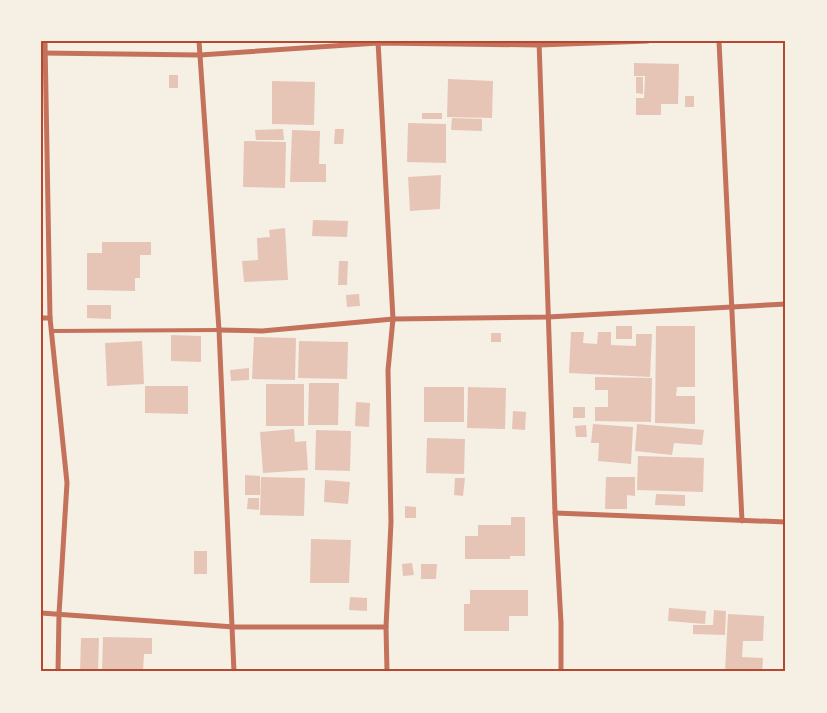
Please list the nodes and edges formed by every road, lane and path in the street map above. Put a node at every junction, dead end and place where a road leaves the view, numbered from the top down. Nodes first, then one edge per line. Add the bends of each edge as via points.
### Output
1 (45, 41) edge
2 (199, 41) edge
3 (648, 41) edge
4 (719, 41) edge
5 (378, 42) edge
6 (539, 43) edge
7 (44, 53) edge
8 (200, 56) junction
9 (786, 304) edge
10 (732, 306) junction
11 (548, 317) junction
12 (41, 318) edge
13 (50, 318) junction
14 (393, 319) junction
15 (219, 330) junction
16 (52, 331) junction
17 (555, 513) junction
18 (742, 521) junction
19 (786, 522) edge
20 (41, 613) edge
21 (59, 614) junction
22 (234, 627) junction
23 (386, 627) junction
24 (58, 672) edge
25 (234, 672) edge
26 (387, 672) edge
27 (561, 672) edge

1 - 7 street
2 - 8 street
3 - 6 street
4 - 10 street
5 - 6 street
5 - 8 street
5 - 14 street
6 - 11 street
7 - 8 street
7 - 13 street
8 - 15 street
9 - 10 street
10 - 11 street
10 - 18 street
11 - 14 street
11 - 17 street
12 - 13 street
13 - 16 street
14 - 15 street via 302,329
14 - 23 street via 388,370 391,522
15 - 16 lane
15 - 22 street
16 - 21 street via 67,484
17 - 18 street
17 - 27 street
18 - 19 street
20 - 21 street
21 - 22 street
21 - 24 street
22 - 23 street
22 - 25 street
23 - 26 street

